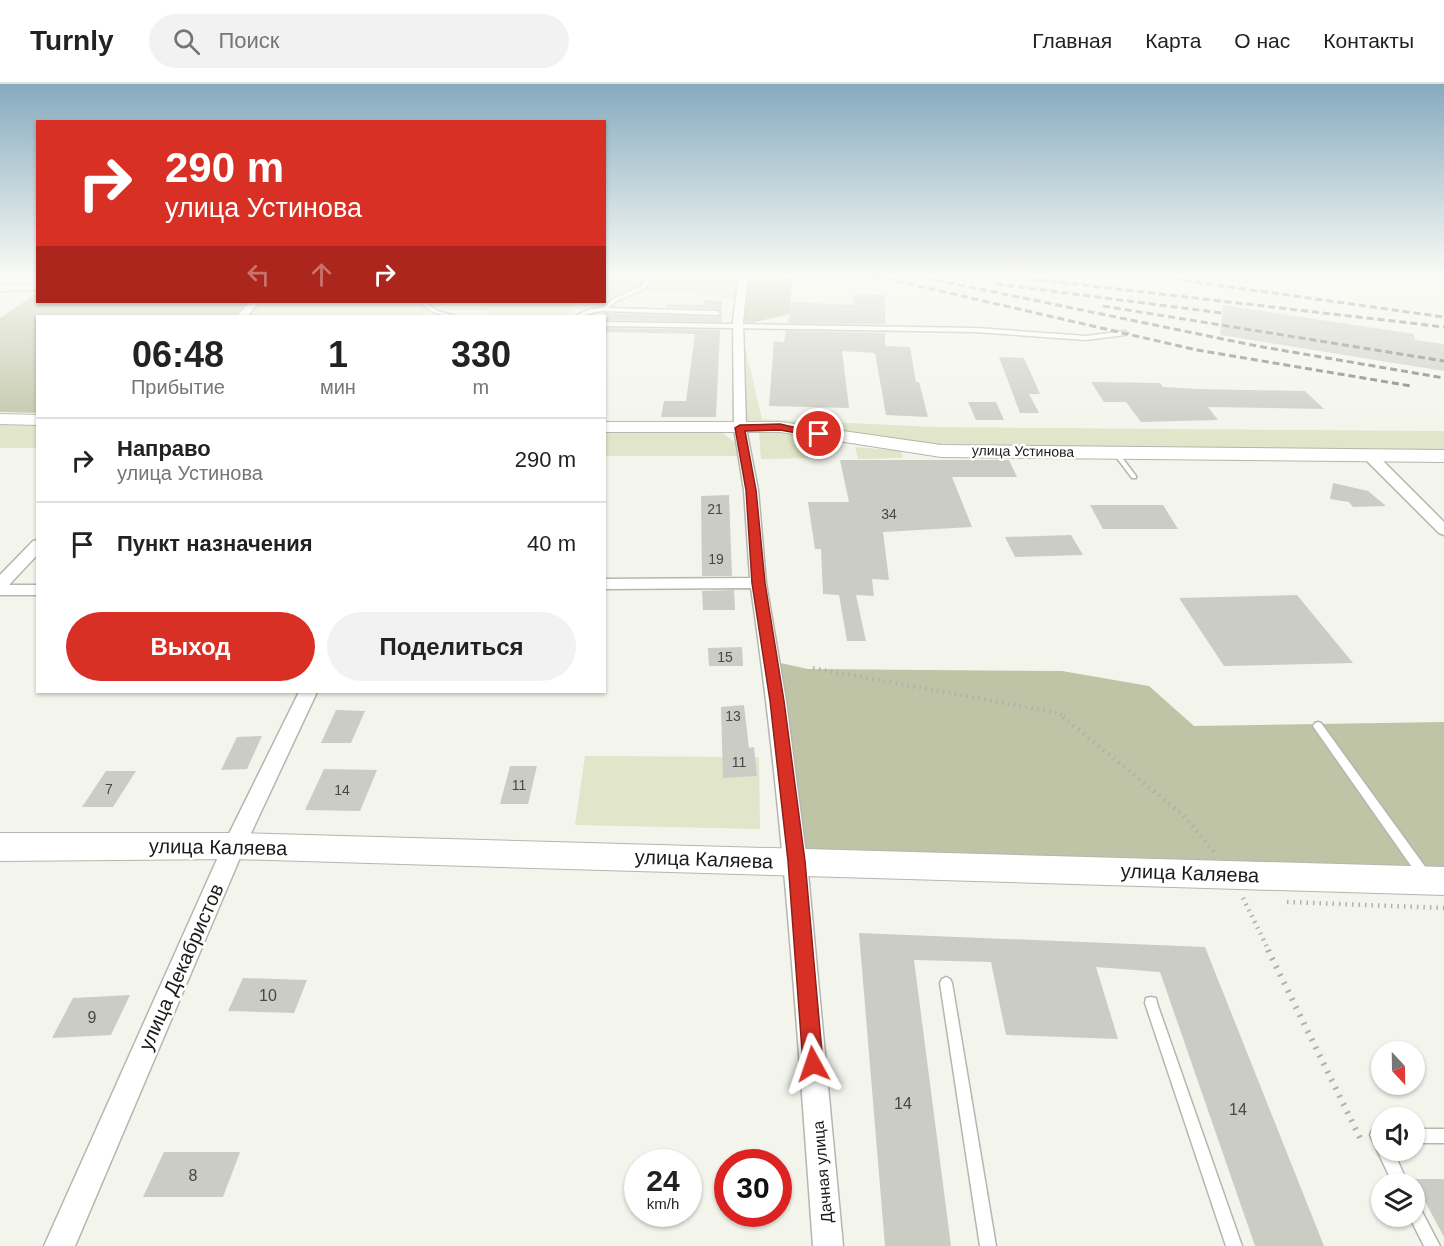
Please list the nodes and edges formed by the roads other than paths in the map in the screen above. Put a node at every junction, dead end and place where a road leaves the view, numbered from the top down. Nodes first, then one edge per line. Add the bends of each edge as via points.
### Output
1 (740, 330) edge
2 (979, 330) edge
3 (1125, 333) dead end
4 (0, 419) edge
5 (36, 420) edge
6 (606, 427) edge
7 (740, 428) junction
8 (1115, 452) junction
9 (1369, 455) junction
10 (1444, 456) edge
11 (1134, 477) dead end
12 (1444, 530) edge
13 (36, 546) edge
14 (759, 583) junction
15 (606, 584) edge
16 (0, 585) edge
17 (0, 590) edge
18 (36, 590) edge
19 (308, 693) edge
20 (1318, 726) dead end
21 (0, 846) edge
22 (234, 846) junction
23 (796, 861) junction
24 (1436, 880) edge
25 (946, 983) dead end
26 (1151, 1003) dead end
27 (1425, 1136) edge
28 (1444, 1136) edge
29 (1422, 1227) edge
30 (59, 1246) edge
31 (828, 1246) edge
32 (988, 1246) edge
33 (1234, 1246) edge
34 (1432, 1246) edge

1 - 7 street, Дачная улица
2 - 3 lane via 1086,338
4 - 5 street
6 - 7 street, улица Устинова
7 - 8 street, улица Устинова via 780,427 941,451
7 - 14 street, Дачная улица via 751,490
8 - 9 street, улица Устинова
8 - 11 lane
9 - 10 street, улица Устинова
9 - 12 street
13 - 16 street
14 - 15 street
14 - 23 street, Дачная улица
17 - 18 street
19 - 22 street, улица Декабристов
20 - 24 lane
21 - 22 street, улица Каляева
22 - 23 street, улица Каляева
22 - 30 street, улица Декабристов
23 - 24 street, улица Каляева
23 - 31 street, Дачная улица
25 - 32 lane
26 - 33 lane
27 - 28 lane
29 - 34 lane

